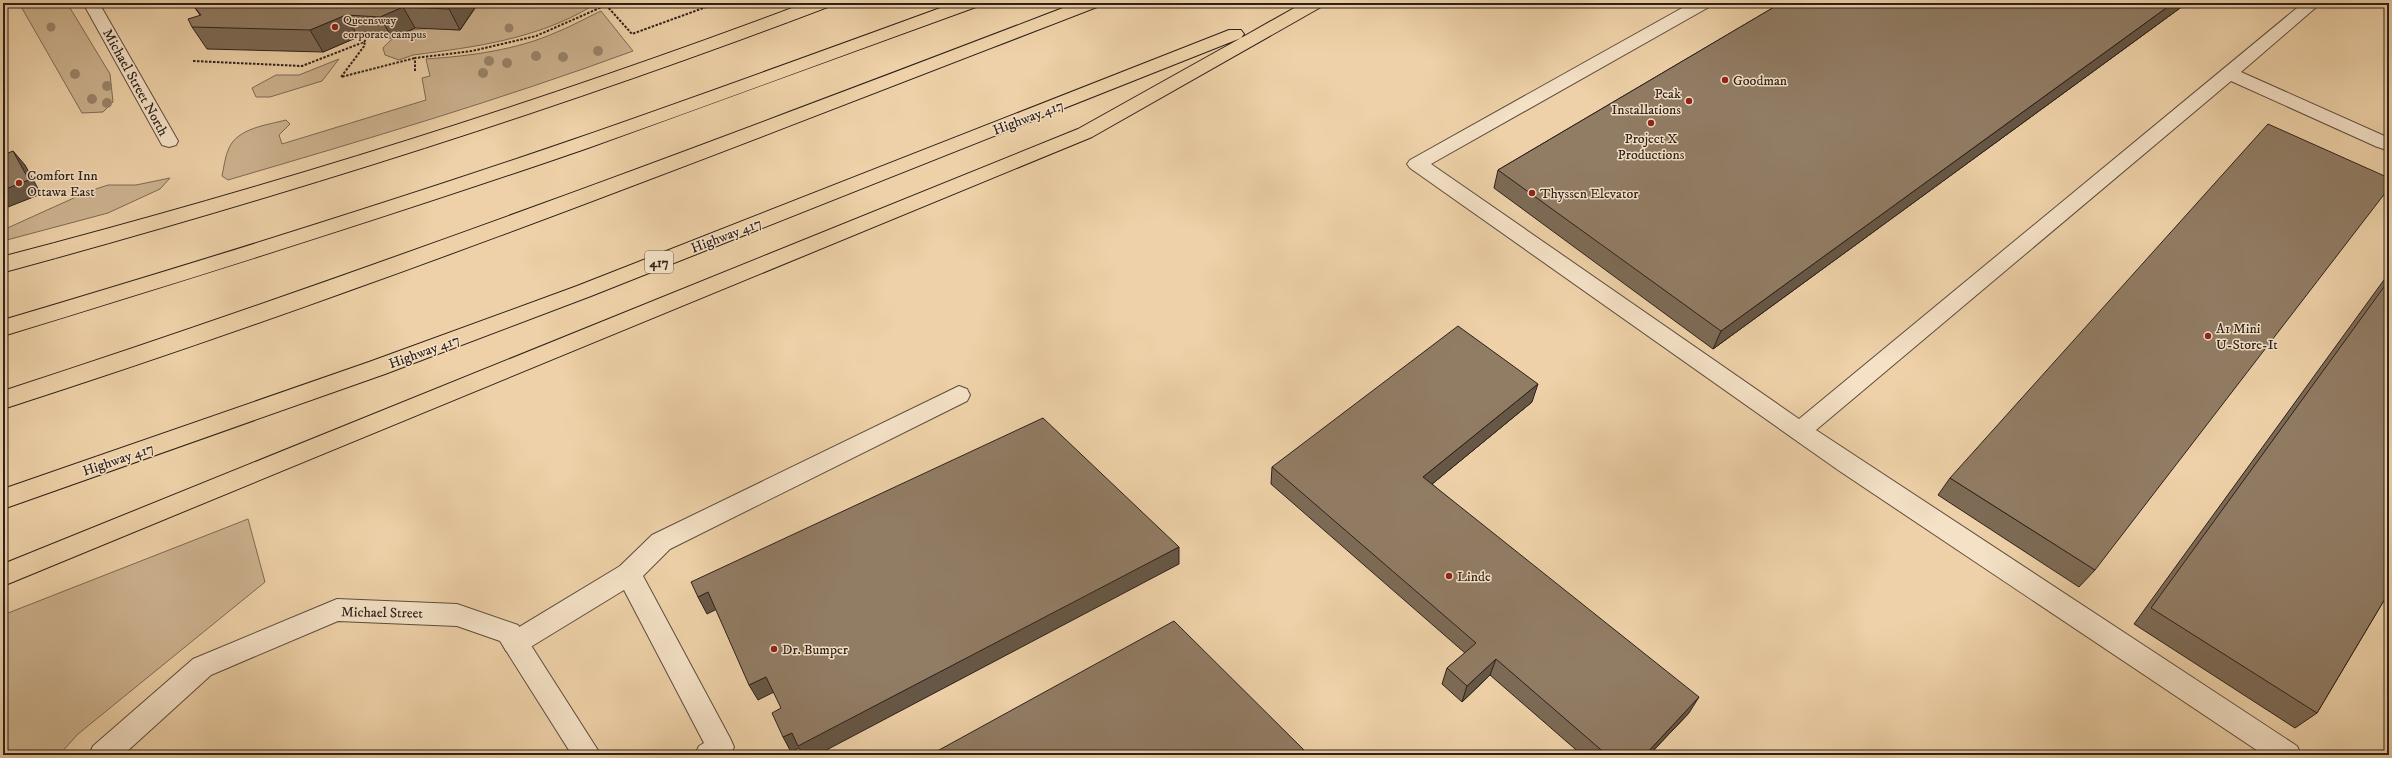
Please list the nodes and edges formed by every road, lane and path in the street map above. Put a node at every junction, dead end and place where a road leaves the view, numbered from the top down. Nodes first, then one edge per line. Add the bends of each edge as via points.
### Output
1 (91, 3) edge
2 (611, 3) edge
3 (717, 3) edge
4 (970, 3) edge
5 (1091, 3) edge
6 (1308, 3) edge
7 (1314, 3) edge
8 (1703, 3) edge
9 (2313, 3) edge
10 (605, 5) junction
11 (367, 38) edge
12 (364, 42) junction
13 (415, 58) junction
14 (192, 61) dead end
15 (415, 70) dead end
16 (2228, 73) junction
17 (169, 141) dead end
18 (2386, 144) edge
19 (3, 328) edge
20 (959, 395) dead end
21 (3, 400) edge
22 (1800, 432) junction
23 (3, 499) edge
24 (3, 574) edge
25 (629, 574) junction
26 (515, 643) junction
27 (104, 755) edge
28 (587, 755) edge
29 (709, 755) edge
30 (2287, 755) edge

1 - 17 street, Michael Street North
2 - 10 path
3 - 10 path via 632,34
4 - 19 highway via 508,168 140,287
5 - 21 highway via 661,170 168,347
6 - 23 highway, Highway 417 / 417 via 1131,76 584,291 369,371
7 - 24 highway via 1085,133
8 - 22 street via 1417,164
9 - 16 street
10 - 13 path via 536,36 472,50
11 - 12 path
12 - 13 path via 365,45 341,77
12 - 14 path via 302,66
13 - 15 path
16 - 18 street
16 - 22 street
20 - 25 street via 661,542
22 - 30 street
25 - 26 street
25 - 29 street via 720,747
26 - 27 street, Michael Street via 509,634 457,615 337,610 202,667
26 - 28 street, Michael Street

